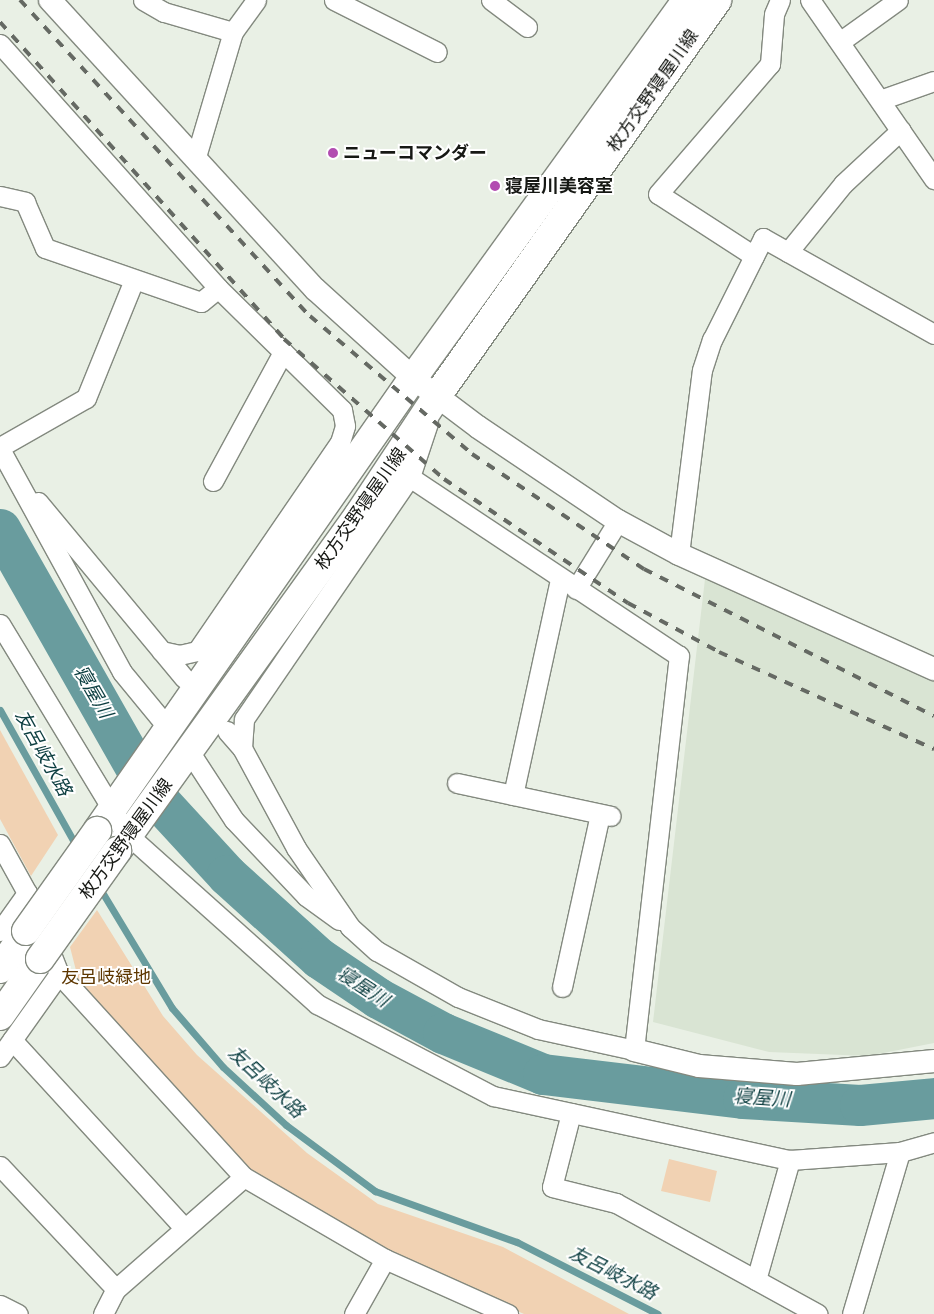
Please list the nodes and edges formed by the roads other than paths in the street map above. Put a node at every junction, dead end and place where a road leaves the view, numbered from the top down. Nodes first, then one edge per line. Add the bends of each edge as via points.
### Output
1 (50, 0) edge
2 (143, 0) edge
3 (256, 0) edge
4 (334, 0) edge
5 (491, 0) edge
6 (687, 0) edge
7 (717, 0) edge
8 (780, 0) edge
9 (810, 0) edge
10 (898, 0) edge
11 (528, 27) dead end
12 (233, 32) junction
13 (841, 42) junction
14 (0, 44) edge
15 (437, 52) dead end
16 (934, 81) edge
17 (880, 100) junction
18 (901, 130) junction
19 (195, 160) junction
20 (934, 179) edge
21 (0, 196) edge
22 (788, 252) junction
23 (754, 256) junction
24 (134, 280) junction
25 (218, 288) junction
26 (934, 334) edge
27 (283, 352) junction
28 (413, 378) junction
29 (437, 396) junction
30 (0, 448) edge
31 (13, 472) junction
32 (410, 477) junction
33 (213, 481) dead end
34 (618, 520) junction
35 (679, 554) junction
36 (568, 584) junction
37 (0, 624) edge
38 (161, 651) junction
39 (934, 668) edge
40 (184, 678) dead end
41 (228, 731) dead end
42 (167, 733) junction
43 (242, 748) junction
44 (185, 756) junction
45 (457, 783) dead end
46 (514, 795) junction
47 (109, 814) junction
48 (127, 837) junction
49 (0, 844) edge
50 (27, 893) junction
51 (350, 927) junction
52 (13, 931) edge
53 (49, 966) junction
54 (0, 969) edge
55 (562, 987) dead end
56 (0, 1016) edge
57 (12, 1040) junction
58 (634, 1050) junction
59 (0, 1057) edge
60 (934, 1061) edge
61 (571, 1113) junction
62 (934, 1142) edge
63 (900, 1152) junction
64 (790, 1160) junction
65 (0, 1166) edge
66 (244, 1177) junction
67 (184, 1228) junction
68 (385, 1259) junction
69 (756, 1280) junction
70 (116, 1289) junction
71 (482, 1309) edge
72 (103, 1314) edge
73 (354, 1314) edge
74 (508, 1314) edge
75 (818, 1314) edge
76 (852, 1314) edge

1 - 19 street
2 - 12 street via 164,12
3 - 12 street
4 - 15 street
5 - 11 street
6 - 28 main road, 枚方交野寝屋川線
7 - 29 main road, 枚方交野寝屋川線
8 - 23 street via 774,14 770,64 658,194
9 - 13 street
10 - 13 street
12 - 19 street
13 - 17 street
14 - 25 street
16 - 17 street
17 - 18 street
18 - 20 street
18 - 22 street via 843,184
19 - 28 street via 315,289
21 - 24 street via 24,202 45,248
22 - 23 street via 763,238
22 - 26 street
23 - 35 street via 712,340 702,370
24 - 25 street via 201,302
24 - 30 street via 86,398
25 - 27 street
27 - 33 street
27 - 38 street via 342,410 345,426 340,442 197,651 180,655
28 - 29 street
28 - 42 main road, 枚方交野寝屋川線
29 - 32 street
29 - 34 street
29 - 44 main road, 枚方交野寝屋川線 via 359,514
30 - 31 street
31 - 38 street
31 - 42 street via 122,672
32 - 36 street
32 - 43 street via 244,719
34 - 35 street
34 - 36 street
35 - 39 street
36 - 46 street
36 - 58 street via 679,656
37 - 47 street
38 - 40 street
41 - 43 street
42 - 47 main road, 枚方交野寝屋川線
43 - 51 street via 296,848
44 - 48 main road, 枚方交野寝屋川線
44 - 51 street via 234,820 306,896
45 - 46 street
46 - 55 street via 606,815
47 - 48 street
47 - 52 main road, 枚方交野寝屋川線, bridge
48 - 53 main road, 枚方交野寝屋川線, bridge
48 - 61 street via 317,1004 458,1081 493,1096
49 - 50 street
50 - 52 street
50 - 53 street
51 - 58 street via 377,951 458,997 538,1029
52 - 54 main road, 枚方交野寝屋川線
53 - 56 main road, 枚方交野寝屋川線
53 - 57 street
53 - 66 street
57 - 59 street
57 - 67 street
58 - 60 street via 699,1066 797,1074
61 - 64 street
61 - 69 street via 552,1187 616,1203
62 - 63 street
63 - 64 street
63 - 76 street
64 - 69 street
65 - 70 street
66 - 67 street
66 - 68 street
67 - 70 street
68 - 71 street
68 - 73 street
69 - 75 street
70 - 72 street
71 - 74 street

